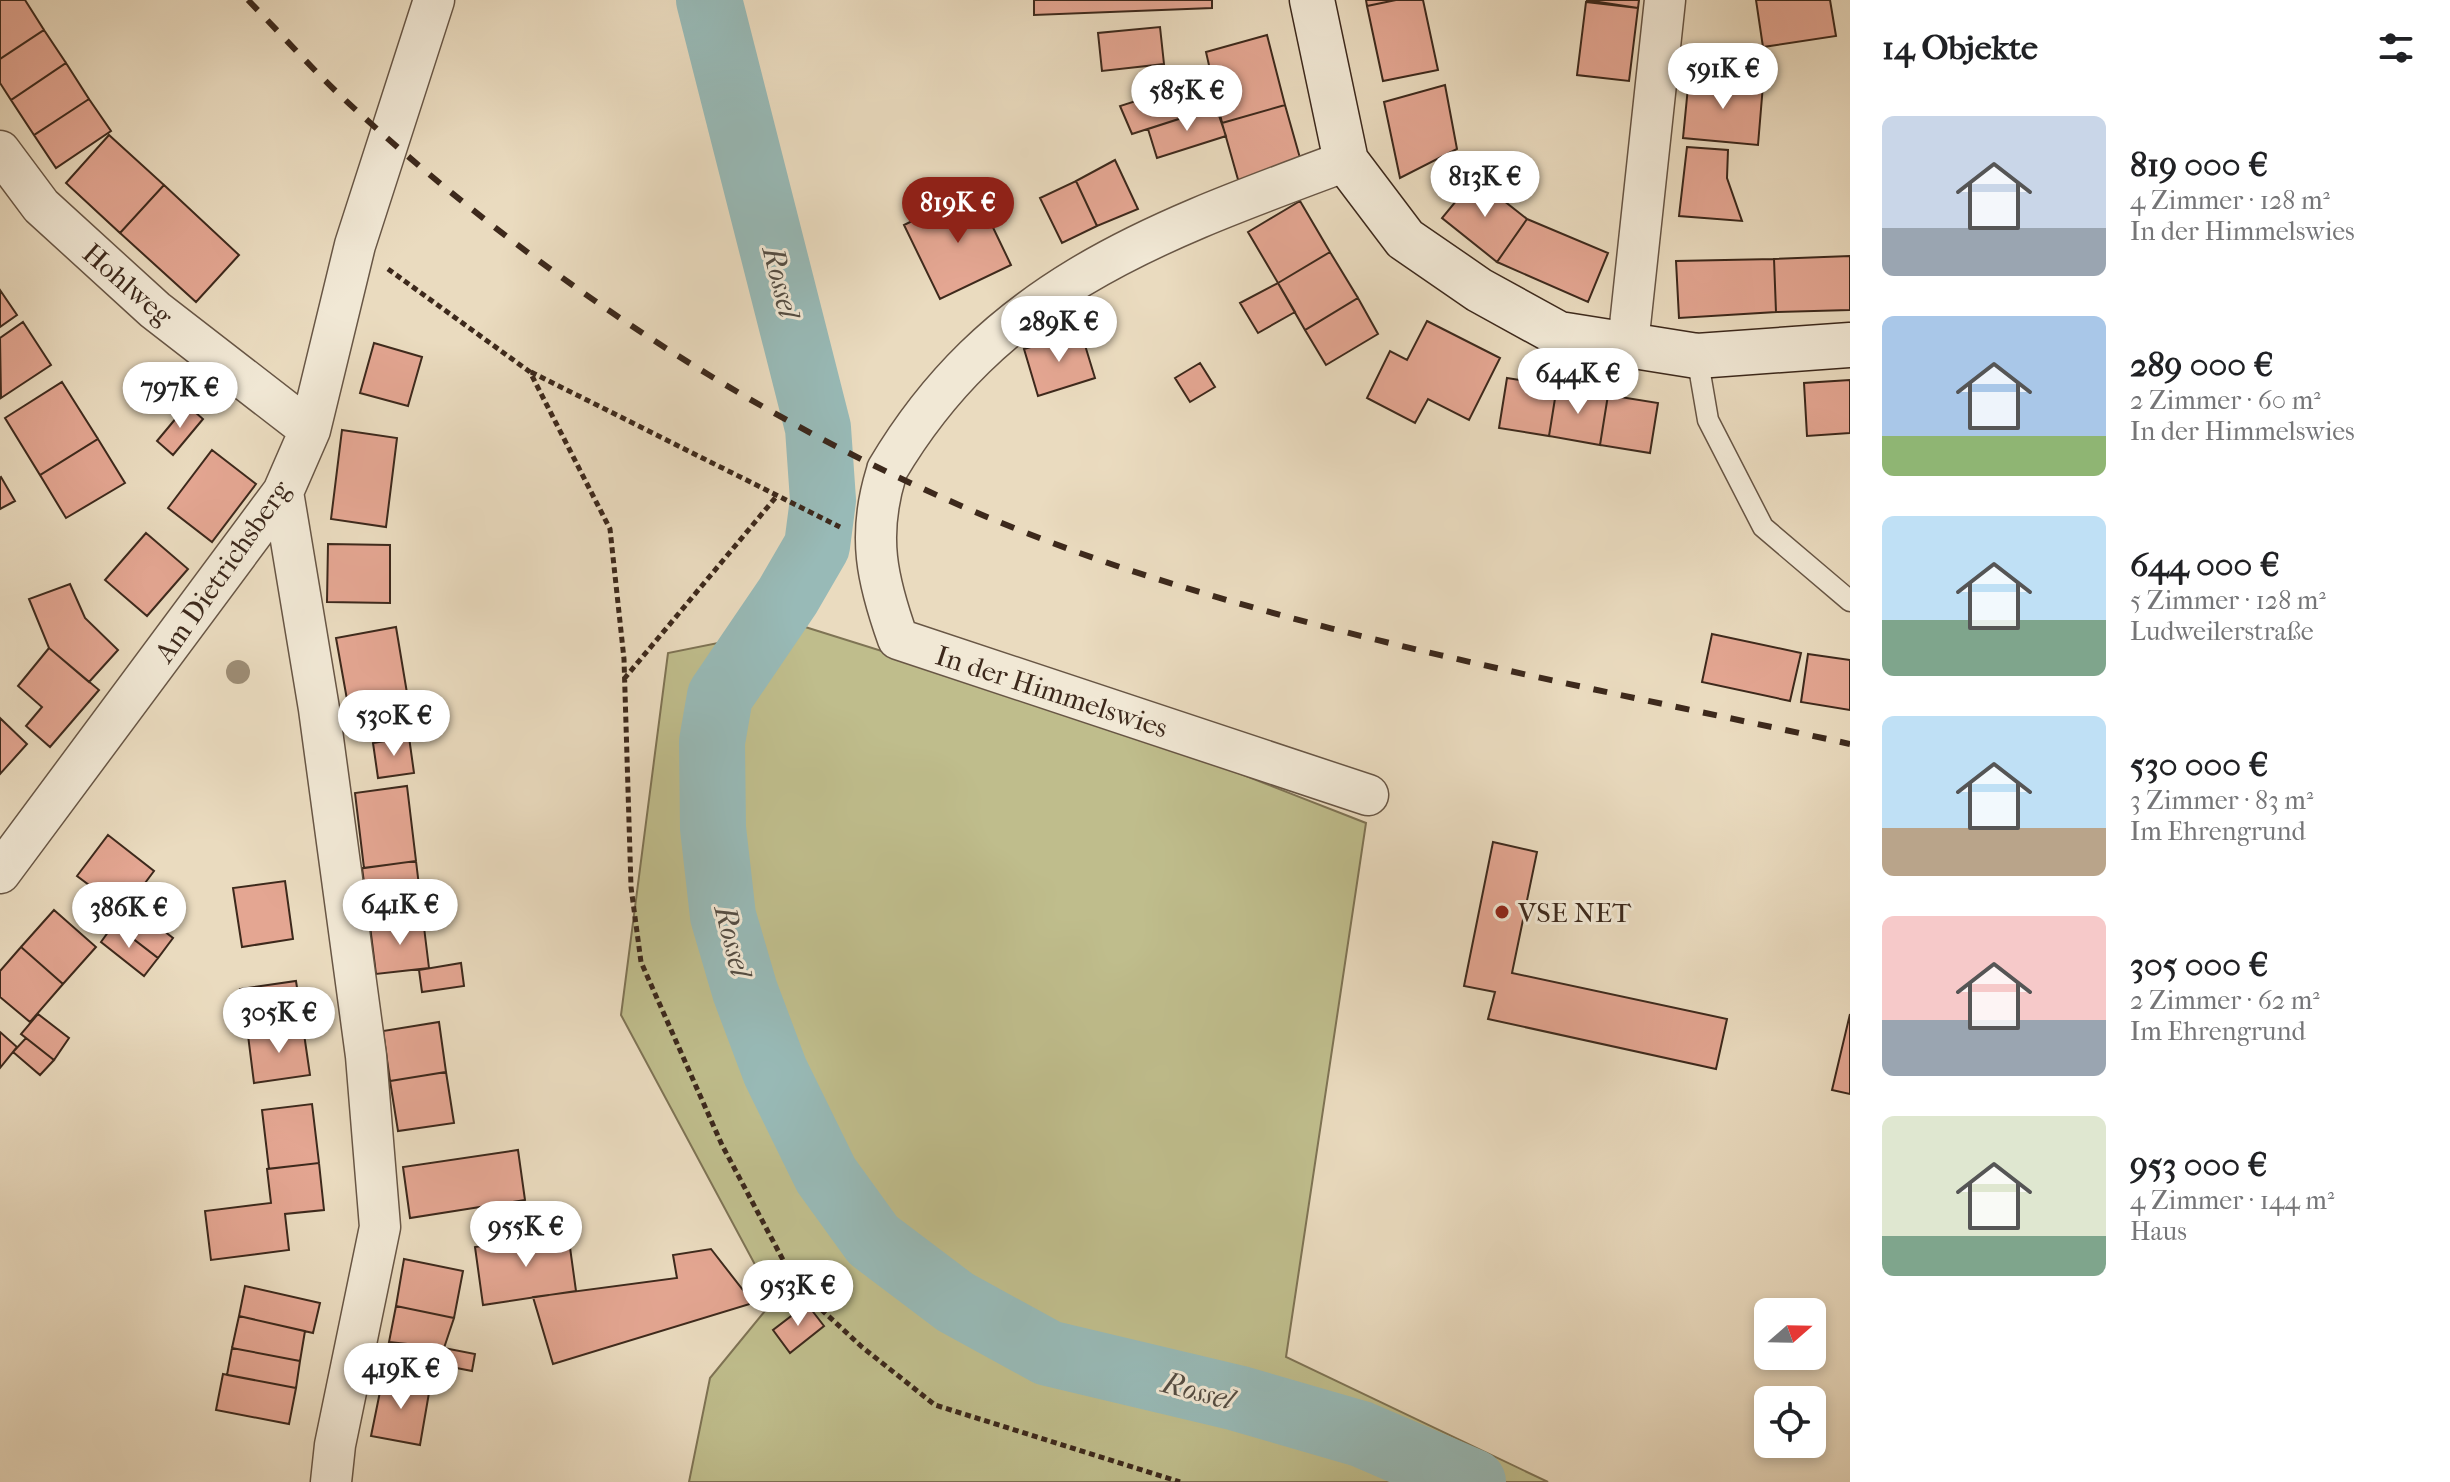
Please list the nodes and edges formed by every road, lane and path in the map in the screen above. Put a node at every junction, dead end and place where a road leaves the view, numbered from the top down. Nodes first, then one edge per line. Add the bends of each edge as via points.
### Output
1 (434, 0) edge
2 (1312, 0) edge
3 (1665, 0) edge
4 (0, 151) edge
5 (1346, 161) junction
6 (355, 245) junction
7 (1628, 344) junction
8 (1850, 345) edge
9 (1697, 356) junction
10 (530, 372) junction
11 (310, 430) junction
12 (283, 492) junction
13 (776, 497) junction
14 (840, 527) dead end
15 (1850, 601) edge
16 (624, 679) junction
17 (1368, 795) dead end
18 (0, 873) edge
19 (331, 1482) edge
20 (1180, 1482) edge

1 - 6 street, Am Dietrichsberg
2 - 5 main road
3 - 7 street
4 - 11 street, Hohlweg via 41,206 155,310
5 - 7 main road via 1405,239 1479,290 1559,334
5 - 17 street, In der Himmelswies via 1184,221 1105,260 1033,306 964,365 911,429 886,472 874,520 882,593 898,639
6 - 10 path
6 - 11 street, Am Dietrichsberg
7 - 9 main road
8 - 9 main road
9 - 15 lane via 1708,420 1763,527
10 - 13 path
10 - 16 path via 610,529
11 - 12 street, Am Dietrichsberg
12 - 18 street, Am Dietrichsberg
12 - 19 street via 364,1040 380,1227
13 - 14 path
13 - 16 path
16 - 20 path via 631,887 641,962 722,1145 798,1288 935,1405

